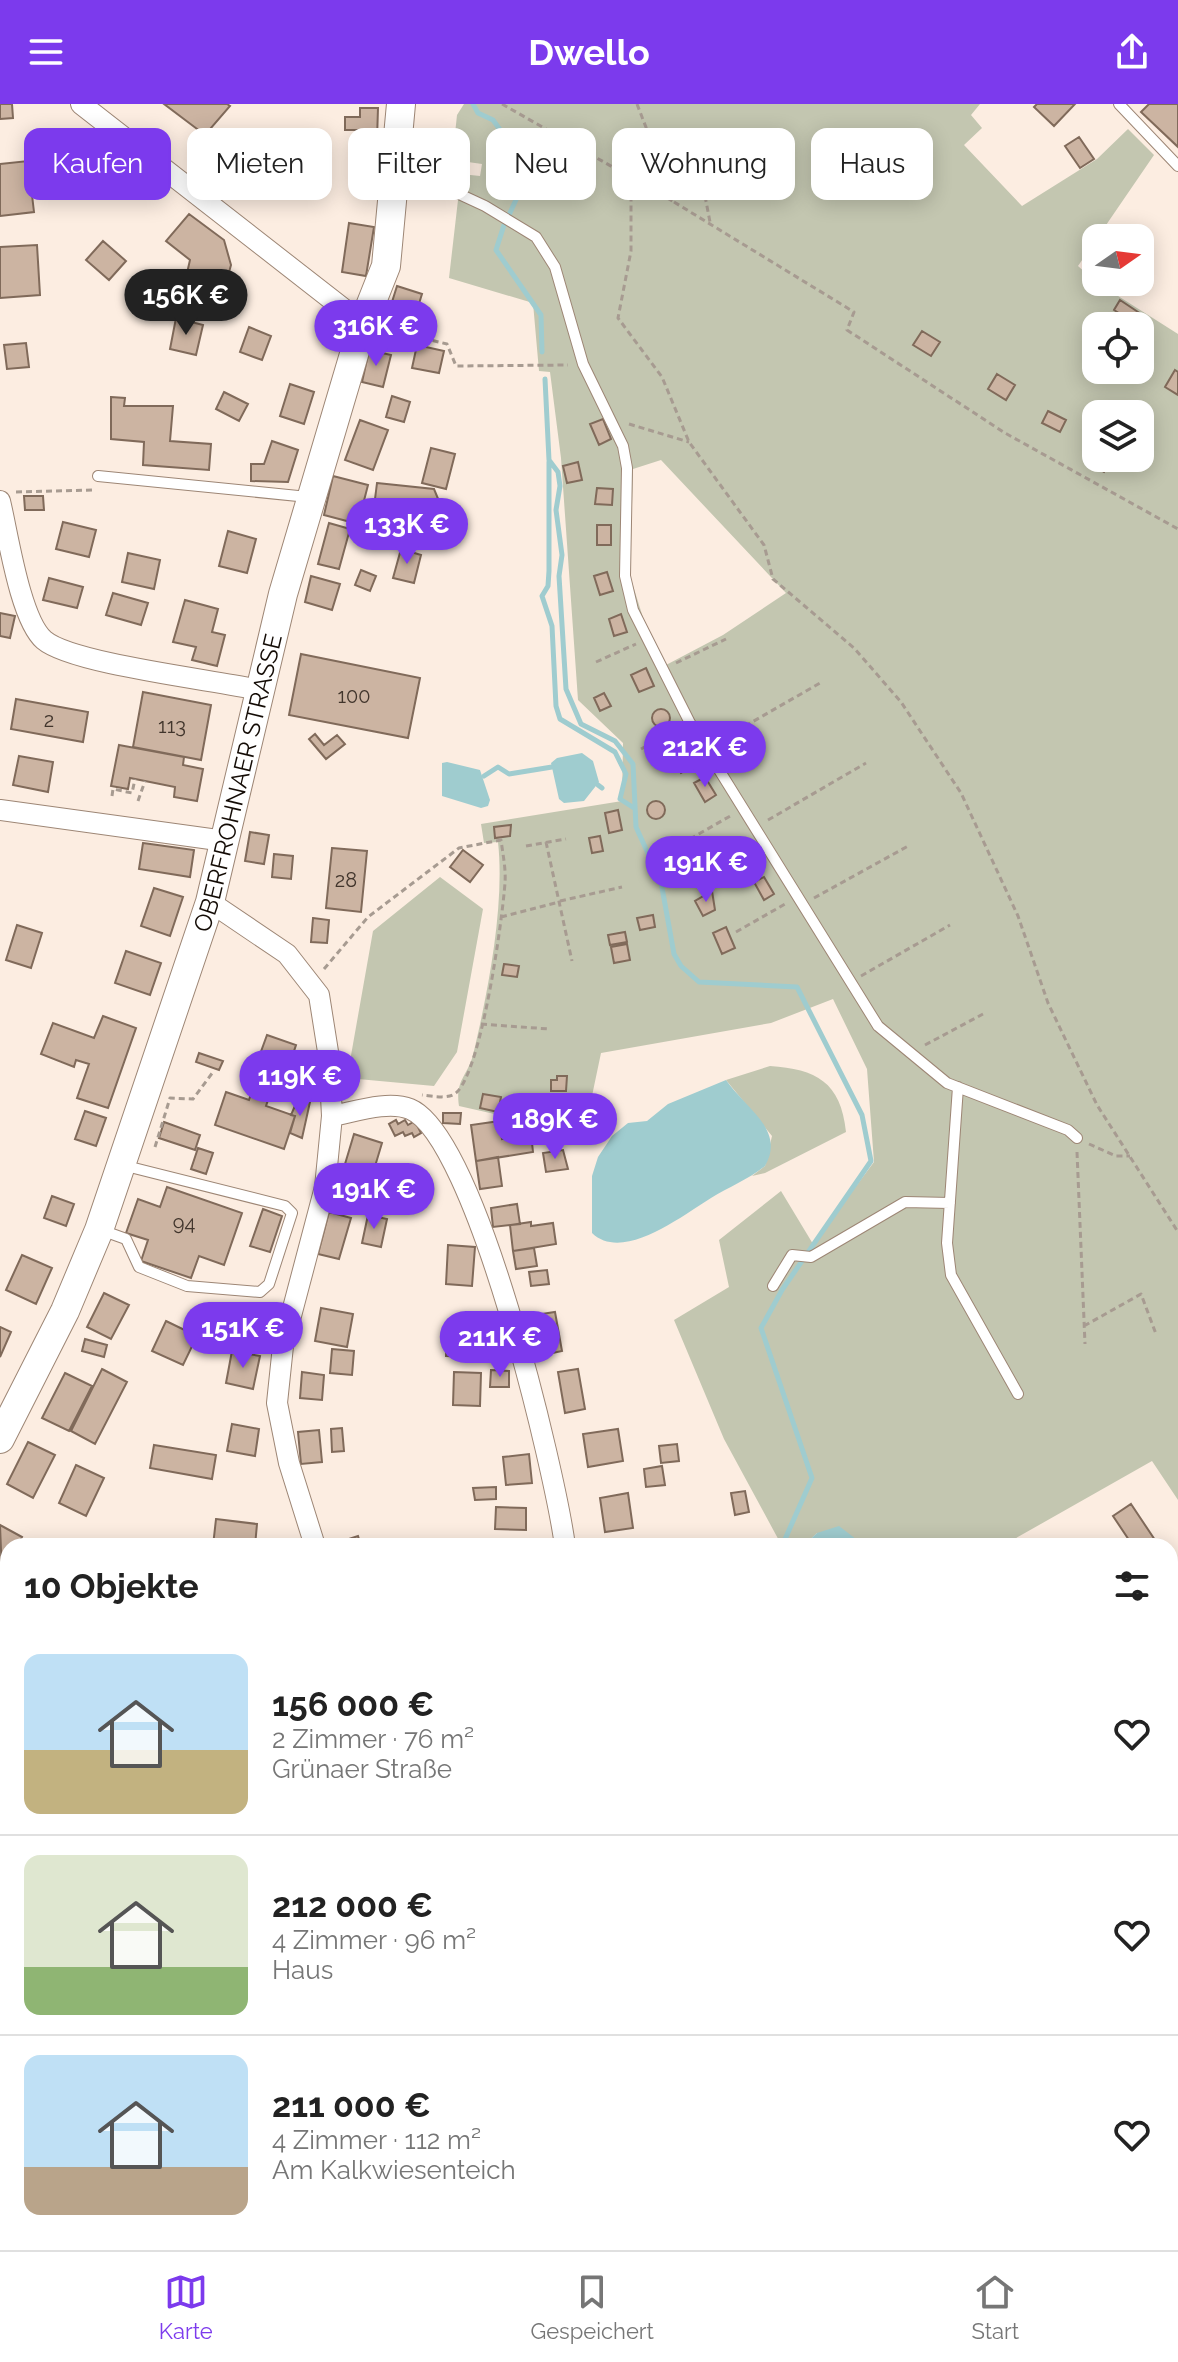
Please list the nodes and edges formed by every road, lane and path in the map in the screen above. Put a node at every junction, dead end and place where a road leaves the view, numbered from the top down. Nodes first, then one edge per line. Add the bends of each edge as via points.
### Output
1 (81, 104) edge
2 (401, 104) edge
3 (502, 104) edge
4 (637, 104) edge
5 (1119, 104) edge
6 (399, 128) edge
7 (646, 128) edge
8 (1178, 166) edge
9 (470, 199) edge
10 (392, 200) edge
11 (631, 200) edge
12 (706, 200) edge
13 (710, 222) junction
14 (363, 324) junction
15 (583, 364) junction
16 (638, 426) dead end
17 (689, 442) junction
18 (98, 476) dead end
19 (310, 497) junction
20 (0, 501) edge
21 (1178, 529) edge
22 (647, 639) junction
23 (726, 639) dead end
24 (596, 662) dead end
25 (662, 670) junction
26 (820, 683) dead end
27 (259, 690) junction
28 (690, 723) junction
29 (705, 748) junction
30 (641, 749) dead end
31 (866, 763) dead end
32 (135, 779) dead end
33 (145, 781) dead end
34 (112, 796) dead end
35 (138, 801) dead end
36 (742, 809) junction
37 (0, 810) edge
38 (754, 828) junction
39 (566, 839) dead end
40 (690, 839) dead end
41 (225, 841) junction
42 (546, 842) junction
43 (910, 845) dead end
44 (526, 846) dead end
45 (622, 887) dead end
46 (801, 900) junction
47 (559, 901) junction
48 (210, 902) junction
49 (501, 917) junction
50 (950, 925) dead end
51 (736, 932) dead end
52 (572, 961) dead end
53 (851, 981) junction
54 (311, 984) junction
55 (983, 1014) dead end
56 (481, 1024) junction
57 (549, 1029) dead end
58 (911, 1053) junction
59 (213, 1072) dead end
60 (958, 1087) junction
61 (411, 1109) junction
62 (332, 1116) junction
63 (1077, 1138) junction
64 (155, 1147) dead end
65 (1130, 1156) junction
66 (121, 1164) junction
67 (950, 1203) junction
68 (99, 1230) junction
69 (1178, 1232) edge
70 (773, 1286) dead end
71 (1084, 1326) junction
72 (1156, 1334) dead end
73 (1085, 1344) dead end
74 (1018, 1394) dead end
75 (0, 1439) edge
76 (312, 1538) edge
77 (564, 1538) edge

1 - 14 street
2 - 6 main road, OBERFROHNAER STRASSE
3 - 13 path, bridge
4 - 7 path
5 - 8 lane
9 - 15 lane via 536,237 555,267
10 - 14 main road, OBERFROHNAER STRASSE via 386,266
11 - 17 path via 631,251 618,318 662,377
12 - 13 path
13 - 21 path via 854,312 847,330 1005,433
14 - 15 path via 447,344 456,366
14 - 19 main road, OBERFROHNAER STRASSE
15 - 22 lane via 623,446 625,576
16 - 17 path
17 - 65 path via 764,545 773,579 854,648 901,702 961,793 1018,916 1048,1003 1097,1105
18 - 19 lane
19 - 27 main road, OBERFROHNAER STRASSE
20 - 27 street via 27,610 43,639 95,660
22 - 24 path
22 - 25 lane
23 - 25 path
25 - 28 lane
26 - 29 path
27 - 41 main road, OBERFROHNAER STRASSE
28 - 29 lane
28 - 30 path
29 - 36 lane
31 - 38 path
32 - 34 path via 132,793 113,789
33 - 35 path
36 - 38 lane
36 - 40 path
37 - 41 street
38 - 46 lane
39 - 42 path
41 - 48 main road, OBERFROHNAER STRASSE
42 - 44 path
42 - 47 path
43 - 46 path
45 - 47 path
46 - 51 path
46 - 53 lane
47 - 49 path
47 - 52 path
48 - 54 street via 287,954
48 - 66 main road, OBERFROHNAER STRASSE
49 - 54 path via 501,840 459,848 368,917
49 - 56 path
50 - 53 path
53 - 58 lane via 878,1026
54 - 62 street via 319,995
55 - 58 path
56 - 57 path
56 - 61 path via 474,1061 458,1092 449,1097 413,1094
58 - 60 lane
59 - 64 path via 193,1099 170,1098
60 - 63 lane
60 - 67 lane
61 - 62 street via 396,1105
61 - 77 street via 427,1120 450,1152 486,1243 557,1487
62 - 76 street via 325,1187 283,1346 277,1403
63 - 65 path via 1116,1156
63 - 71 path
65 - 69 path
66 - 68 main road, OBERFROHNAER STRASSE
66 - 68 lane via 291,1209 269,1284 260,1292 187,1286 139,1267 126,1239
67 - 70 lane via 905,1202 811,1257 792,1255
67 - 74 lane via 951,1275
68 - 75 main road, OBERFROHNAER STRASSE
71 - 72 path via 1141,1294
71 - 73 path

